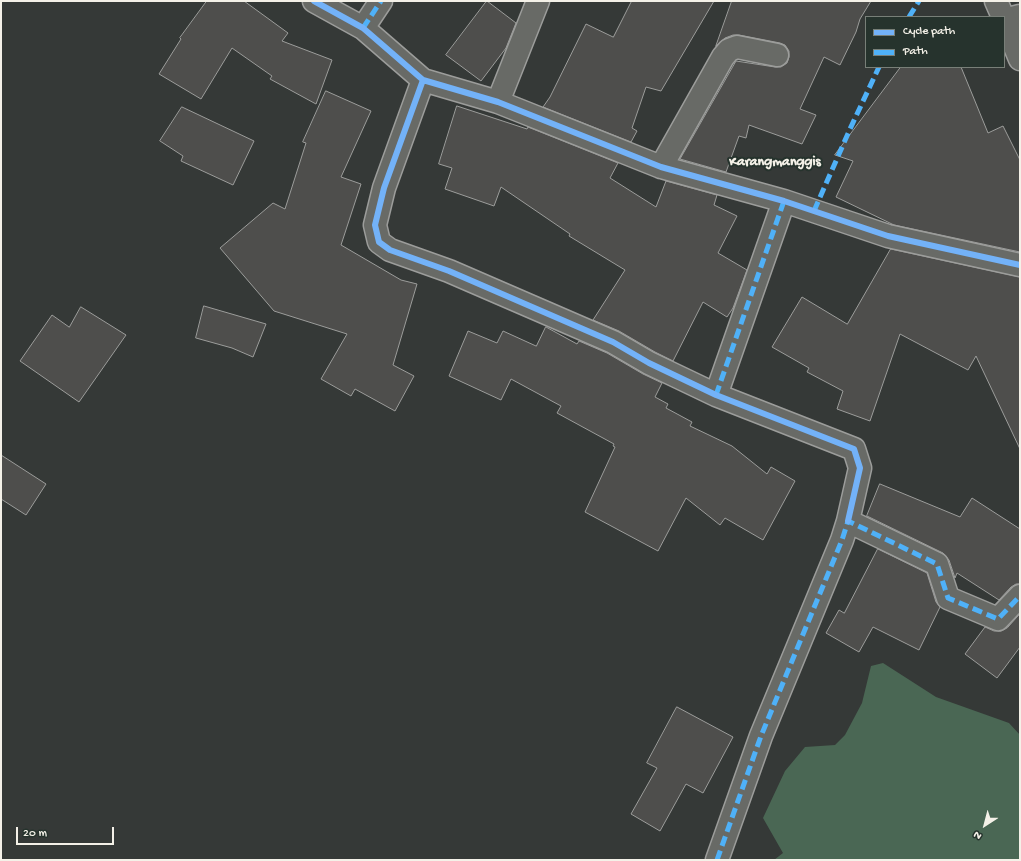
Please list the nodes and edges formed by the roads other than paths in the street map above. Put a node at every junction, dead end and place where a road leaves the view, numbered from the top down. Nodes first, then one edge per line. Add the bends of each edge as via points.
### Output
1 (314, 1) edge
2 (381, 1) edge
3 (538, 1) edge
4 (996, 1) edge
5 (1003, 16) edge
6 (1020, 16) edge
7 (1005, 20) edge
8 (1005, 22) edge
9 (363, 28) junction
10 (777, 55) dead end
11 (1020, 59) edge
12 (423, 80) junction
13 (498, 102) junction
14 (661, 167) junction
15 (784, 201) junction
16 (1020, 265) edge
17 (716, 395) junction
18 (848, 521) junction
19 (1020, 596) edge
20 (717, 860) edge

1 - 9 street
2 - 9 street
3 - 13 street
4 - 5 street
6 - 7 street
8 - 11 street
9 - 12 street
10 - 14 street via 737,47 729,50 723,56
12 - 13 street
12 - 17 street via 384,188 375,226 379,242 390,250 449,271 613,342 649,363
13 - 14 street
14 - 15 street
15 - 16 street via 888,236
15 - 17 street
17 - 18 street via 854,449 860,468
18 - 19 street via 937,564 948,598 998,619
18 - 20 street via 761,736

